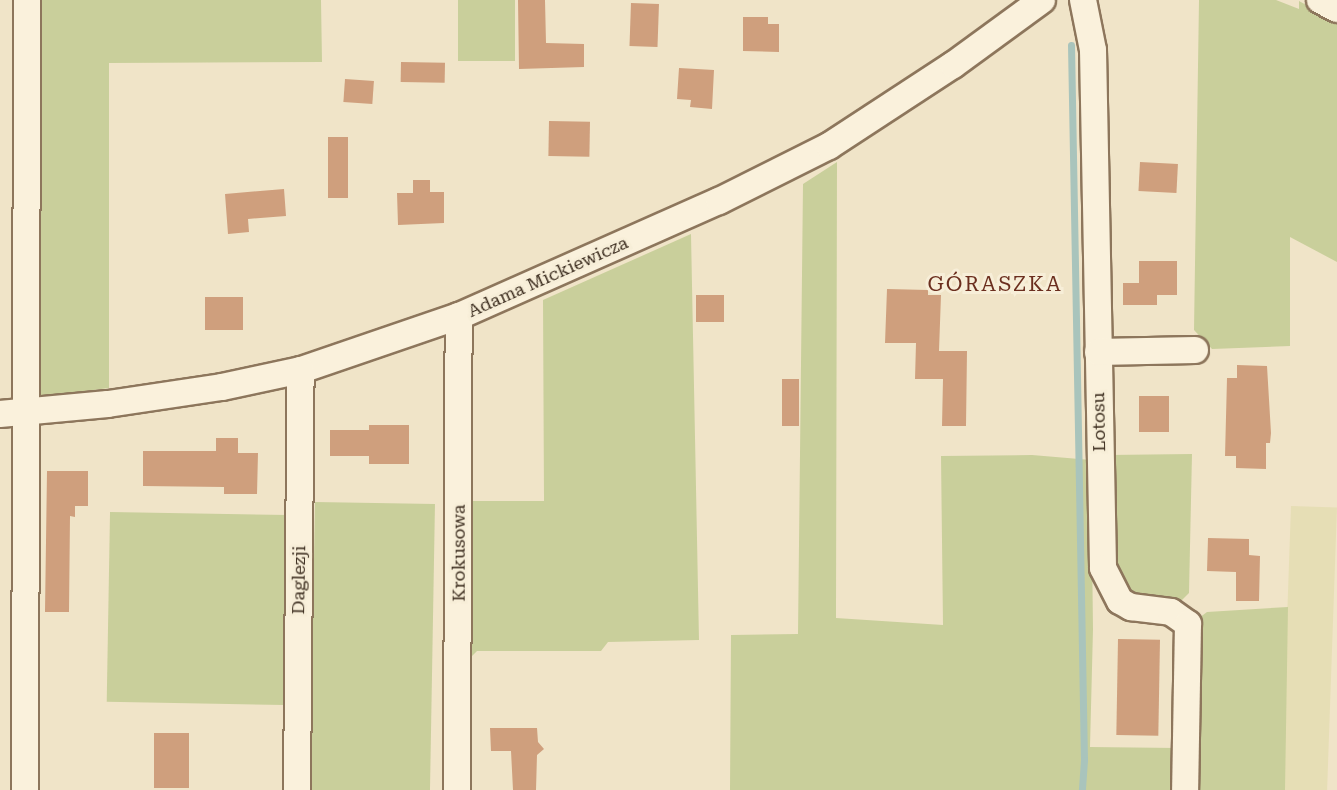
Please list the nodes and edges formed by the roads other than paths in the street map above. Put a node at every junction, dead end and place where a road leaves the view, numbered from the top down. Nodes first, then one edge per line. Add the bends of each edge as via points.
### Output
1 (27, 0) edge
2 (1042, 0) edge
3 (1083, 0) edge
4 (1320, 0) edge
5 (1337, 9) edge
6 (459, 316) junction
7 (1195, 350) dead end
8 (1098, 352) junction
9 (301, 370) junction
10 (12, 413) edge
11 (25, 790) edge
12 (297, 790) edge
13 (457, 790) edge
14 (1185, 790) edge

1 - 10 street
2 - 6 street, Adama Mickiewicza via 953,65 828,146 719,201
3 - 8 street, Lotosu via 1093,50
4 - 5 street
6 - 9 street, Adama Mickiewicza
6 - 13 street, Krokusowa
7 - 8 street
8 - 14 street, Lotosu via 1102,568 1120,601 1131,607 1171,612 1188,624
9 - 10 street, Adama Mickiewicza via 209,389
9 - 12 street, Daglezji
10 - 11 street

